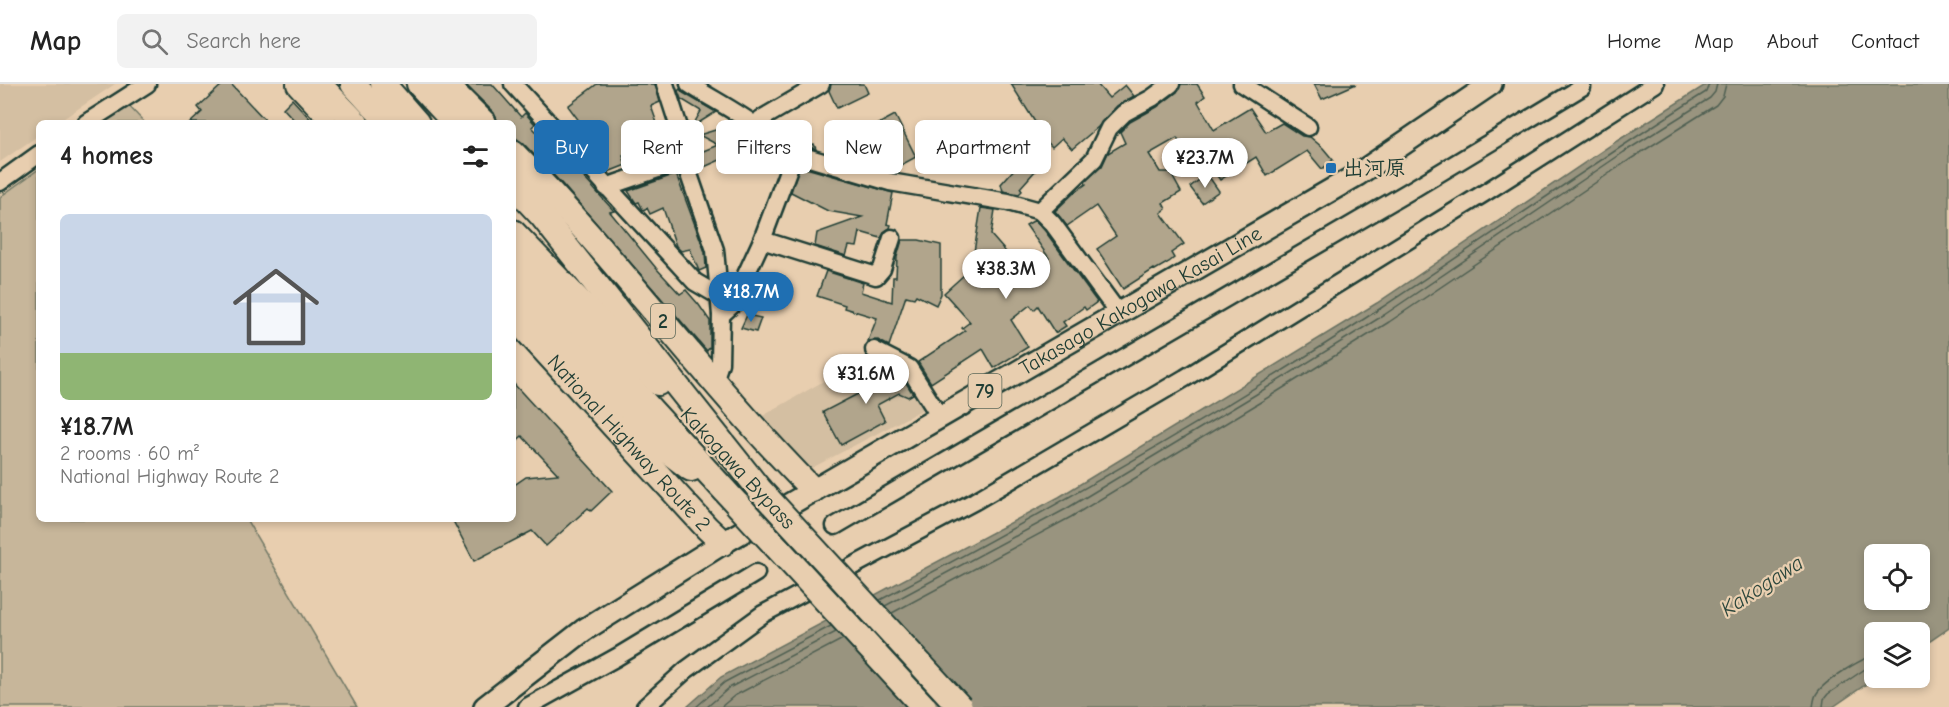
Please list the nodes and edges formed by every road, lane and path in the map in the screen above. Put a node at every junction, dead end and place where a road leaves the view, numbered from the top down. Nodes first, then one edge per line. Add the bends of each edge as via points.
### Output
1 (147, 84) edge
2 (299, 84) edge
3 (319, 84) edge
4 (353, 84) edge
5 (383, 84) edge
6 (418, 84) edge
7 (445, 84) edge
8 (513, 84) edge
9 (665, 84) edge
10 (689, 84) edge
11 (821, 84) edge
12 (1172, 84) edge
13 (1242, 84) edge
14 (1491, 84) edge
15 (1581, 84) edge
16 (1655, 84) edge
17 (91, 120) edge
18 (332, 120) edge
19 (353, 120) edge
20 (386, 120) edge
21 (414, 120) edge
22 (452, 120) edge
23 (481, 120) edge
24 (677, 120) edge
25 (748, 120) edge
26 (761, 120) edge
27 (1308, 127) dead end
28 (36, 156) edge
29 (516, 156) edge
30 (812, 159) edge
31 (644, 174) edge
32 (689, 174) edge
33 (787, 174) edge
34 (0, 182) edge
35 (606, 187) junction
36 (516, 188) edge
37 (1040, 211) junction
38 (516, 235) edge
39 (892, 237) dead end
40 (762, 240) junction
41 (516, 262) edge
42 (516, 291) edge
43 (719, 296) junction
44 (1119, 314) junction
45 (721, 315) junction
46 (516, 319) edge
47 (874, 350) dead end
48 (714, 381) junction
49 (940, 417) junction
50 (759, 489) junction
51 (813, 490) junction
52 (738, 505) junction
53 (835, 526) dead end
54 (723, 543) junction
55 (756, 573) dead end
56 (485, 707) edge
57 (527, 707) edge
58 (645, 707) edge
59 (924, 707) edge
60 (960, 707) edge

1 - 17 street
2 - 18 highway
3 - 19 highway
4 - 20 highway
5 - 21 highway
6 - 22 highway
7 - 23 highway
8 - 35 street
9 - 24 street
10 - 25 street
11 - 26 street
12 - 37 street via 1117,120 1094,159
13 - 27 street
14 - 44 main road, Takasago Kakogawa Kasai Line / 79
15 - 53 street via 1582,87 1408,192
16 - 58 street via 1175,384 975,501 763,614 686,670
28 - 34 street
29 - 48 highway, 2
30 - 37 street via 890,182
31 - 35 street
32 - 43 street via 715,250
33 - 40 street
35 - 43 street via 695,282
36 - 50 highway
37 - 44 street
38 - 50 highway, Kakogawa Bypass / 2
39 - 40 street via 876,276
40 - 45 street via 732,305
41 - 52 highway, Kakogawa Bypass
42 - 52 highway via 662,447
43 - 45 street
44 - 49 main road, Takasago Kakogawa Kasai Line / 79
45 - 48 street via 720,363
46 - 54 highway, National Highway Route 2
47 - 49 street via 909,368
48 - 51 highway, 2
49 - 51 main road, Takasago Kakogawa Kasai Line / 79
50 - 60 highway, Kakogawa Bypass / 2, bridge
51 - 54 main road, Takasago Kakogawa Kasai Line / 79
52 - 59 highway, Kakogawa Bypass, bridge
54 - 56 main road, Takasago Kakogawa Kasai Line / 79 via 584,630
55 - 57 street

